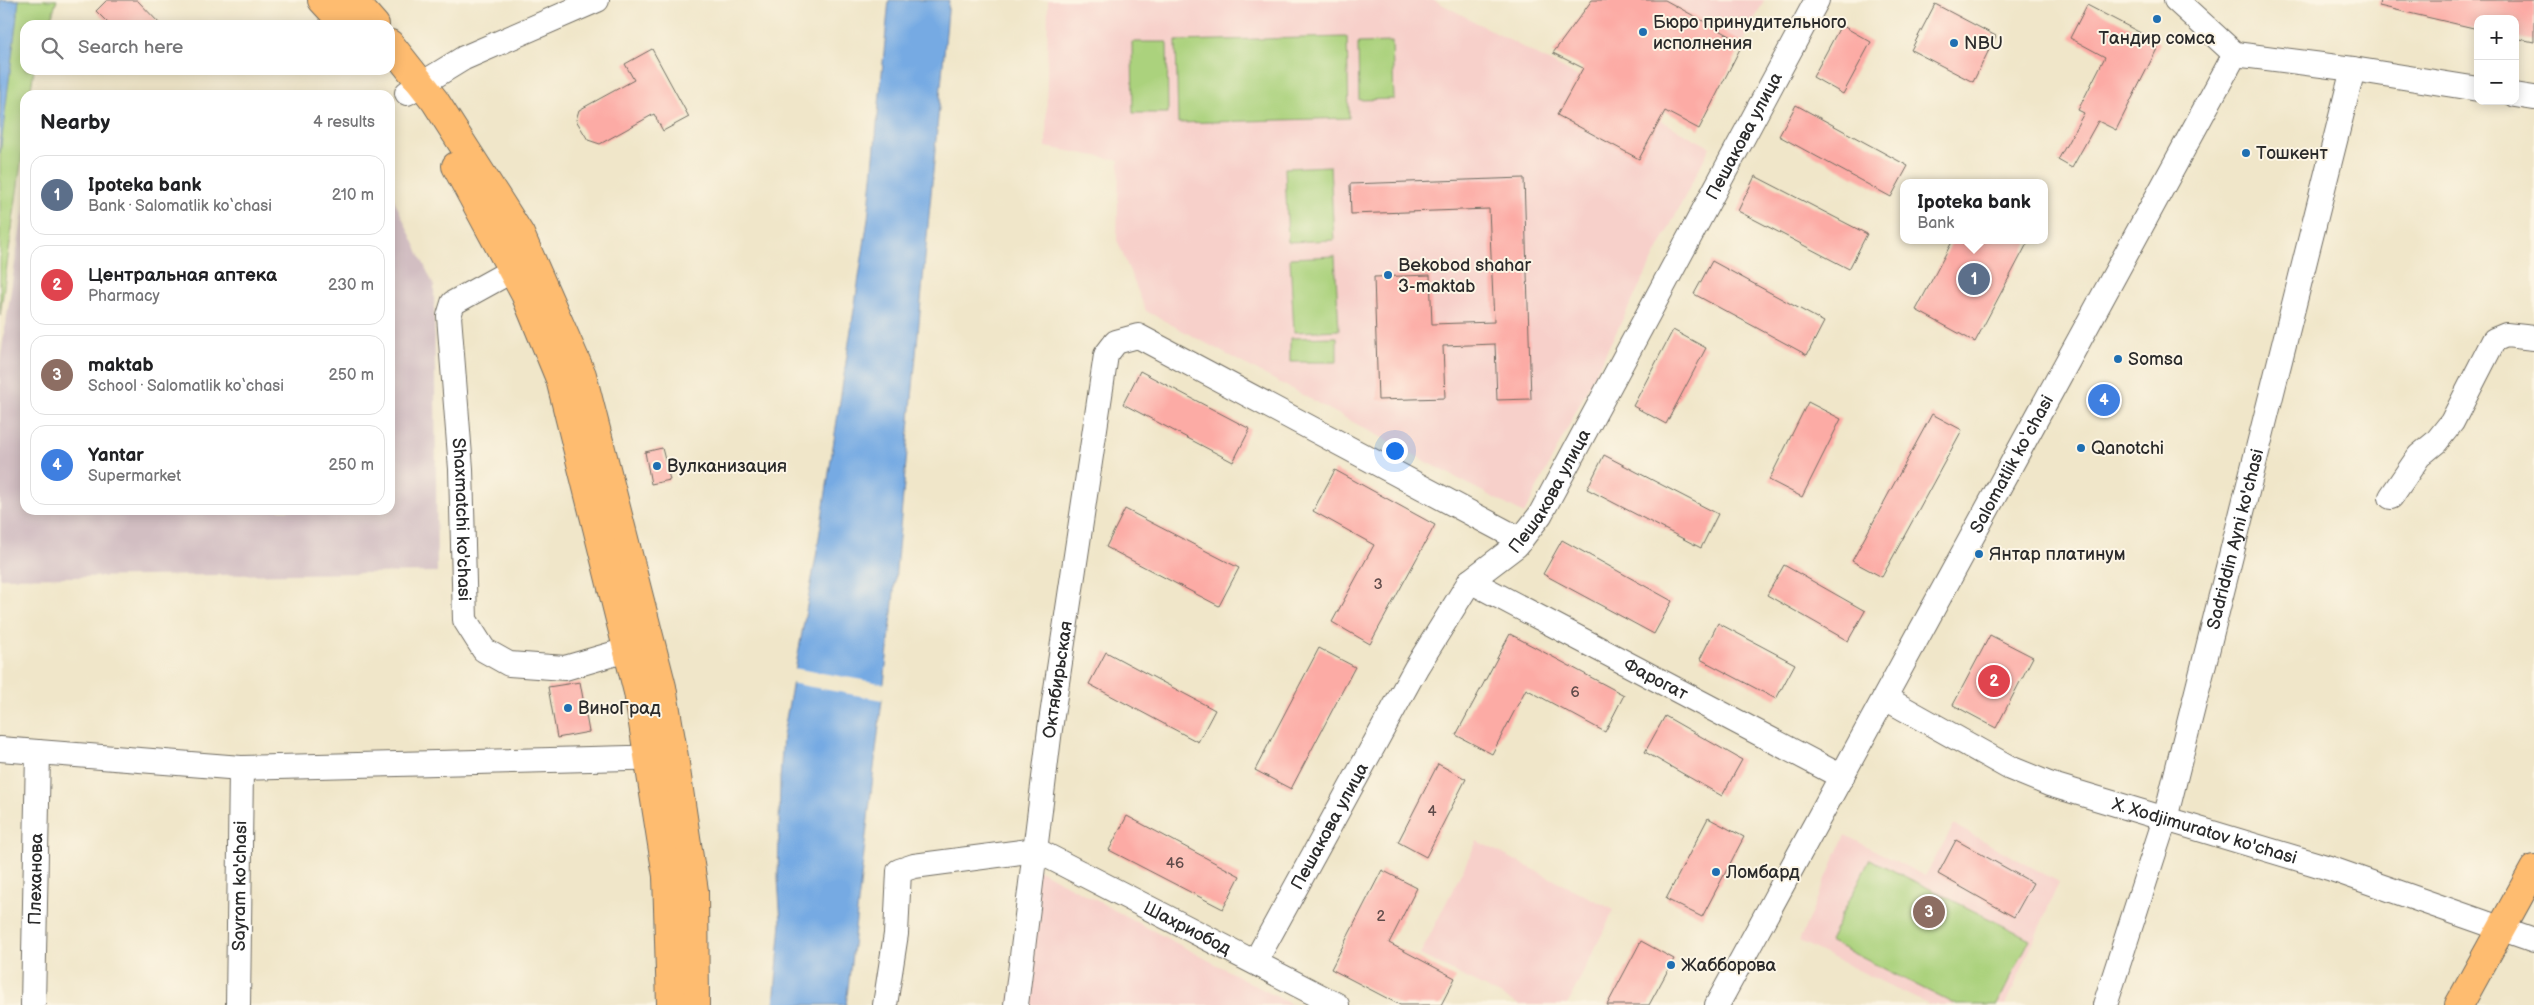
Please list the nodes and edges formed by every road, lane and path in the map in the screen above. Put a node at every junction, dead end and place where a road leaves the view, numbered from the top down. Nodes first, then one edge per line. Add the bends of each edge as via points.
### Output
1 (322, 0) edge
2 (353, 0) edge
3 (597, 0) edge
4 (1817, 0) edge
5 (2176, 0) edge
6 (340, 20) edge
7 (371, 20) edge
8 (395, 53) edge
9 (2235, 54) junction
10 (2353, 69) junction
11 (394, 75) edge
12 (414, 88) junction
13 (2474, 88) edge
14 (2519, 96) edge
15 (2534, 98) edge
16 (512, 270) junction
17 (2534, 338) edge
18 (2391, 497) dead end
19 (1521, 540) junction
20 (1470, 581) junction
21 (639, 646) junction
22 (1885, 698) junction
23 (0, 748) edge
24 (38, 752) junction
25 (662, 757) junction
26 (242, 768) junction
27 (1842, 777) junction
28 (2165, 819) junction
29 (1036, 850) junction
30 (2534, 869) edge
31 (2500, 928) junction
32 (2534, 940) edge
33 (1255, 962) junction
34 (33, 1005) edge
35 (238, 1005) edge
36 (671, 1005) edge
37 (695, 1005) edge
38 (886, 1005) edge
39 (1016, 1005) edge
40 (1337, 1005) edge
41 (1717, 1005) edge
42 (2105, 1005) edge
43 (2459, 1005) edge

1 - 6 main road
2 - 7 main road
3 - 12 street via 464,58
4 - 19 street, Пешакова улица via 1540,514
5 - 9 street
8 - 12 main road
9 - 10 street
9 - 22 street, Salomatlik ko‘chasi
10 - 13 street
10 - 28 street, Sadriddin Ayni ko'chasi
11 - 12 main road
12 - 16 main road
12 - 21 main road via 435,101 520,234 582,374
14 - 15 street
16 - 21 main road via 560,379
16 - 21 street, Shaxmatchi ko'chasi via 453,303 449,316 461,469 466,620 484,650 510,664 565,668
17 - 18 street via 2506,335 2494,340 2452,422 2419,456
19 - 20 street, Пешакова улица
19 - 29 street, Октябирьская via 1138,336 1116,342 1106,355 1050,729
20 - 27 street, Фарогат
20 - 33 street, Пешакова улица via 1416,668
21 - 25 main road via 638,692
22 - 27 street, Salomatlik ko‘chasi
22 - 28 street, X. Xodjimuratov ko'chasi via 2010,768 2049,784
23 - 24 street
24 - 26 street
24 - 34 street, Плеханова
25 - 26 street
25 - 36 main road
25 - 37 main road via 694,891
26 - 35 street, Sayram ko'chasi
27 - 41 street, Salomatlik ko‘chasi
28 - 31 street, X. Xodjimuratov ko'chasi via 2328,868
28 - 42 street, Sadriddin Ayni ko'chasi
29 - 33 street, Шахриобод
29 - 38 street via 914,866 899,871 896,934
29 - 39 street, Октябирьская
30 - 31 main road
31 - 32 street, X. Xodjimuratov ko'chasi
31 - 43 main road
33 - 40 street, Шахриобод

